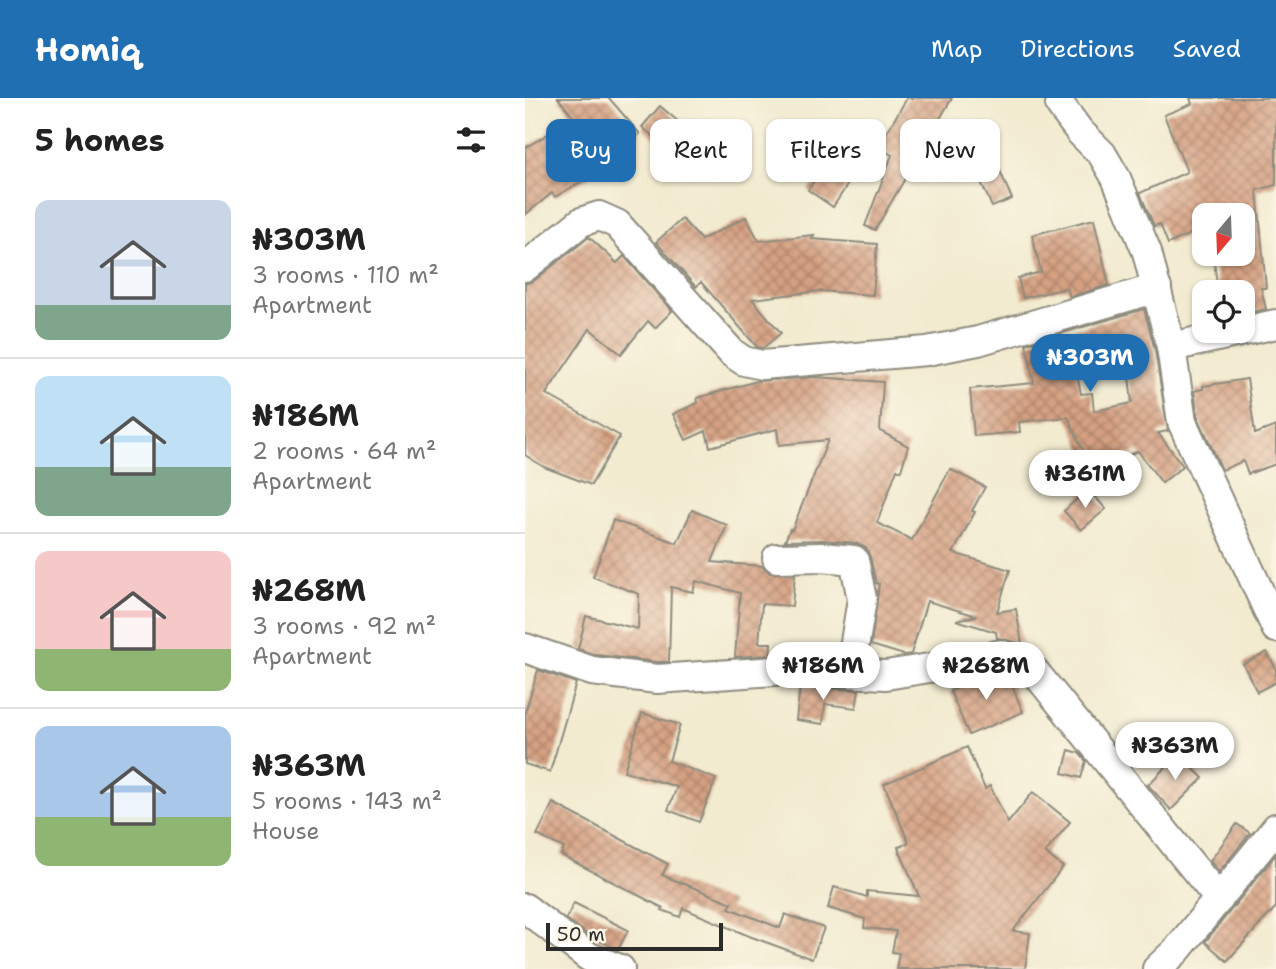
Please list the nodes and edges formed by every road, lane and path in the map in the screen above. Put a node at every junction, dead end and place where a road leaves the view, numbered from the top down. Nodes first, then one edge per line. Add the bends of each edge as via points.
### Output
1 (1060, 105) dead end
2 (525, 267) edge
3 (1157, 288) junction
4 (1276, 324) edge
5 (1171, 347) junction
6 (777, 558) dead end
7 (1276, 628) edge
8 (525, 648) edge
9 (851, 673) junction
10 (1276, 828) edge
11 (1219, 900) junction
12 (525, 908) edge
13 (620, 969) edge
14 (1157, 969) edge

1 - 3 street via 1116,178
2 - 3 street via 581,222 599,216 617,224 732,353 762,365 926,351 978,341
3 - 5 street
4 - 5 street
5 - 7 street via 1182,422
6 - 9 street via 854,561 862,599
8 - 9 street via 592,671 657,679 789,670
9 - 11 street via 886,675 1001,654 1035,672
10 - 11 street
11 - 14 street
12 - 13 street via 589,957

